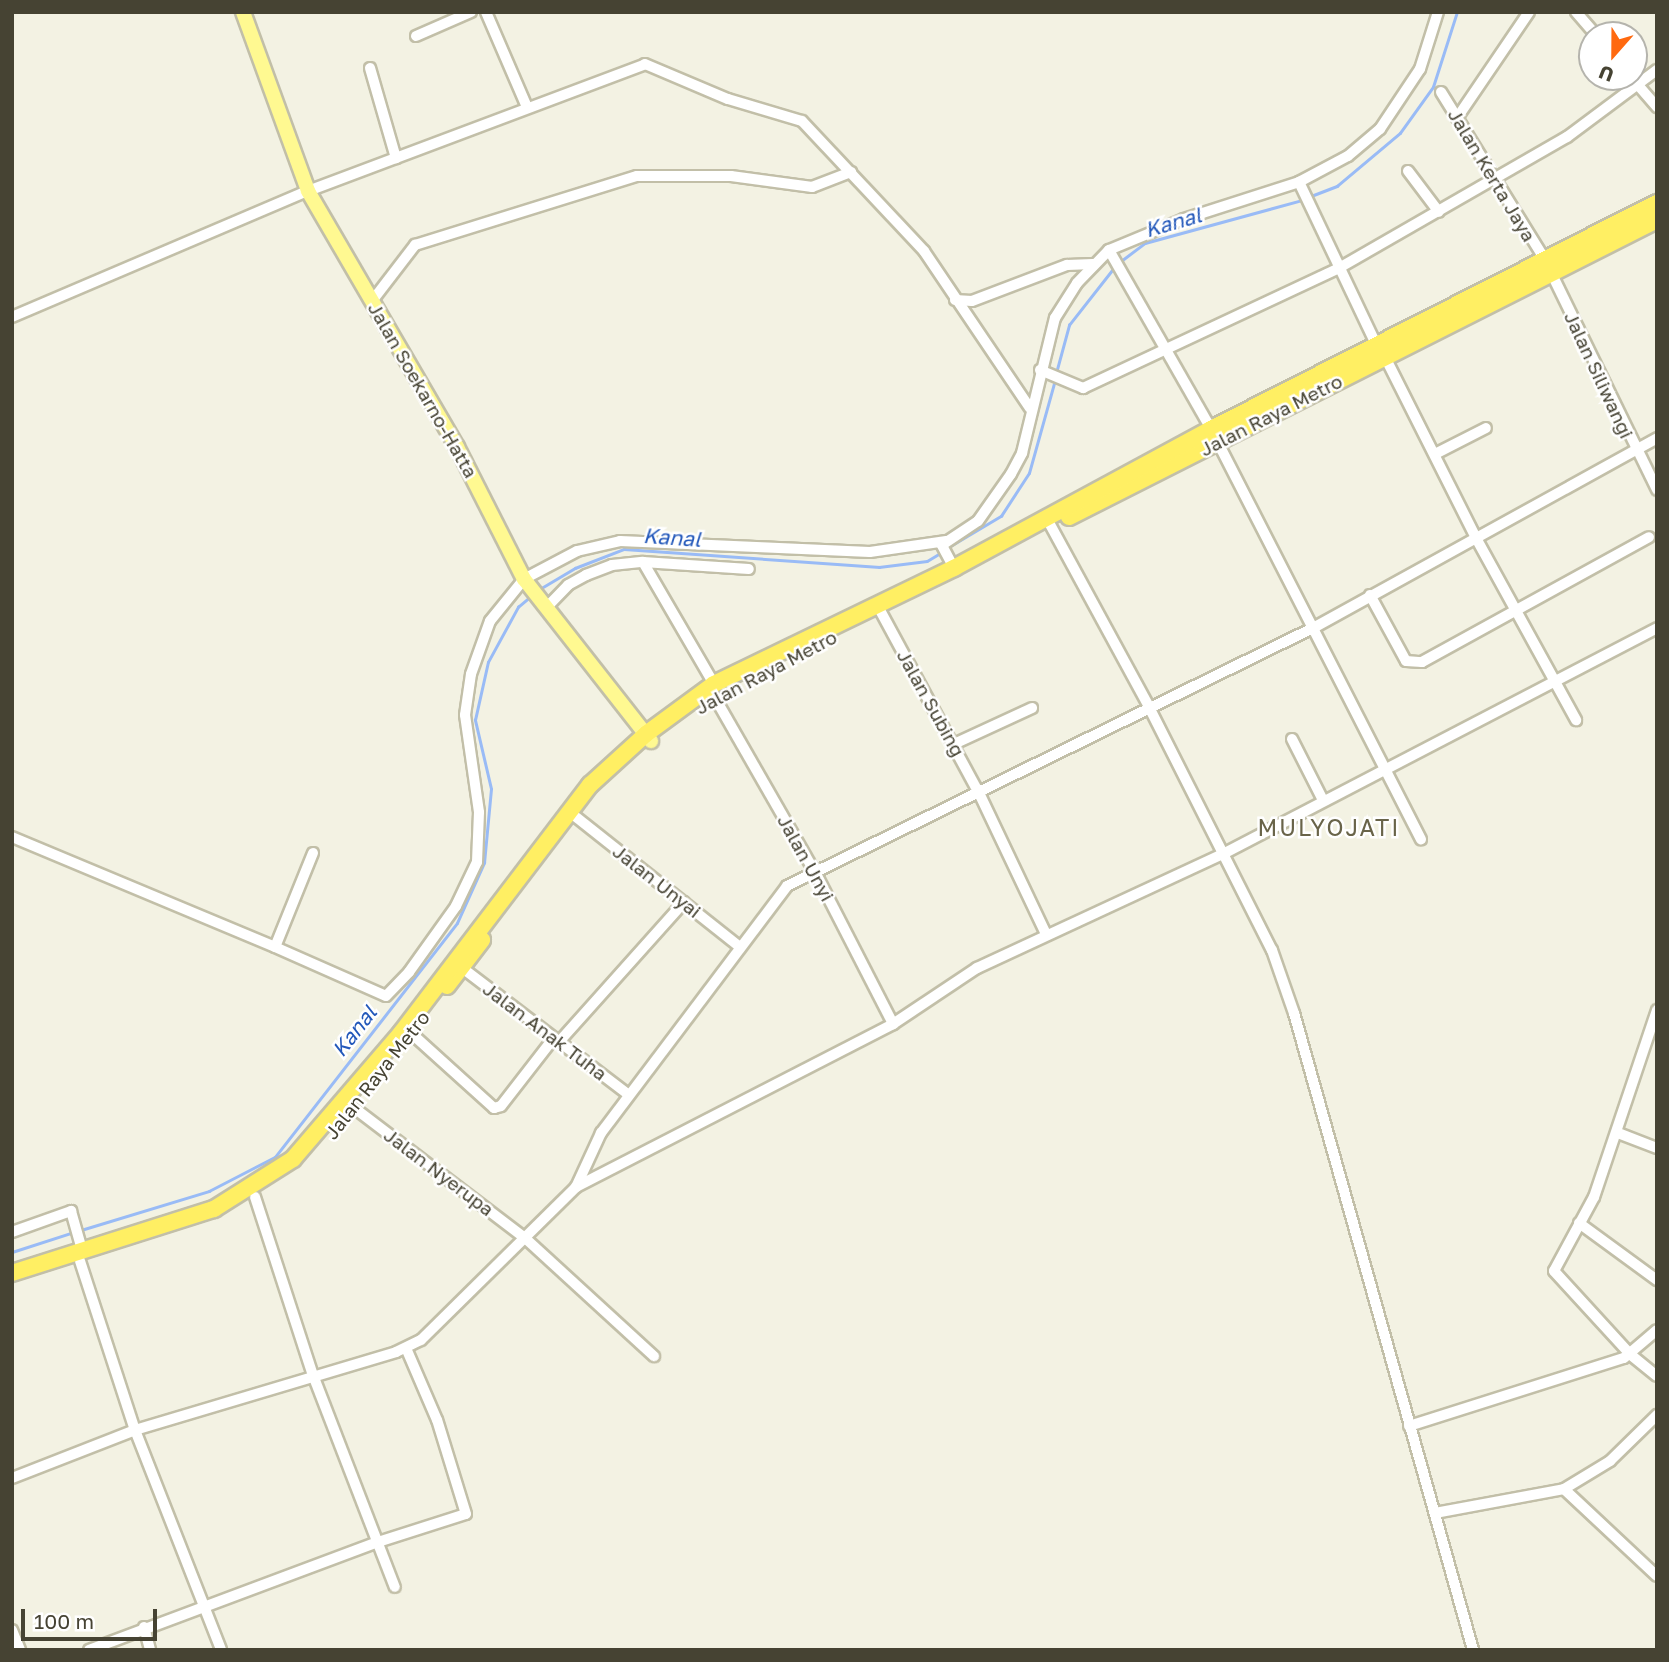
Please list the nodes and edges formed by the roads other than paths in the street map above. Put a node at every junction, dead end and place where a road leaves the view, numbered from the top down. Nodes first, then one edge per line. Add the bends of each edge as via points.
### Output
1 (243, 12) edge
2 (471, 12) edge
3 (486, 12) edge
4 (1438, 12) edge
5 (1529, 12) edge
6 (416, 36) dead end
7 (370, 68) dead end
8 (1621, 91) edge
9 (1643, 91) edge
10 (1441, 92) dead end
11 (527, 107) junction
12 (1657, 107) edge
13 (1457, 118) junction
14 (396, 158) junction
15 (1408, 171) dead end
16 (851, 172) junction
17 (1492, 181) junction
18 (1301, 185) junction
19 (308, 191) junction
20 (1657, 203) edge
21 (1439, 212) junction
22 (1657, 220) edge
23 (1112, 253) junction
24 (1093, 264) junction
25 (1547, 265) junction
26 (1339, 268) junction
27 (955, 300) junction
28 (372, 301) junction
29 (12, 317) edge
30 (1167, 351) junction
31 (1381, 351) junction
32 (1043, 371) junction
33 (1030, 408) junction
34 (1486, 428) dead end
35 (1213, 435) junction
36 (1657, 438) edge
37 (1634, 450) junction
38 (1434, 454) junction
39 (1657, 490) edge
40 (1048, 522) junction
41 (1649, 537) dead end
42 (1476, 538) junction
43 (945, 545) junction
44 (643, 562) junction
45 (953, 565) junction
46 (749, 569) dead end
47 (526, 582) junction
48 (1370, 595) junction
49 (544, 605) junction
50 (881, 612) junction
51 (1518, 612) junction
52 (1315, 627) junction
53 (1657, 628) edge
54 (1556, 679) junction
55 (714, 690) junction
56 (1148, 705) junction
57 (1031, 708) dead end
58 (1576, 720) dead end
59 (648, 737) junction
60 (1292, 739) dead end
61 (954, 744) junction
62 (1384, 770) junction
63 (980, 795) junction
64 (1323, 800) junction
65 (576, 817) junction
66 (12, 836) edge
67 (1421, 839) dead end
68 (313, 853) dead end
69 (1225, 853) junction
70 (815, 872) junction
71 (684, 902) junction
72 (1046, 934) junction
73 (739, 946) junction
74 (275, 947) junction
75 (461, 967) junction
76 (1657, 1010) edge
77 (893, 1024) junction
78 (411, 1033) junction
79 (556, 1041) junction
80 (629, 1095) junction
81 (353, 1107) junction
82 (1618, 1133) junction
83 (1657, 1147) edge
84 (576, 1187) junction
85 (255, 1197) junction
86 (1579, 1223) junction
87 (12, 1232) edge
88 (525, 1238) junction
89 (81, 1256) junction
90 (12, 1273) edge
91 (1657, 1280) edge
92 (12, 1283) edge
93 (1657, 1331) edge
94 (406, 1348) junction
95 (1631, 1355) junction
96 (654, 1356) dead end
97 (313, 1375) junction
98 (1657, 1376) edge
99 (1657, 1415) edge
100 (1409, 1426) junction
101 (135, 1430) junction
102 (12, 1478) edge
103 (1564, 1489) junction
104 (1435, 1513) junction
105 (378, 1542) junction
106 (1657, 1576) edge
107 (395, 1587) dead end
108 (204, 1605) junction
109 (144, 1627) junction
110 (12, 1630) edge
111 (20, 1650) edge
112 (89, 1650) edge
113 (150, 1650) edge
114 (221, 1650) edge
115 (1473, 1650) edge

1 - 19 main road, Jalan Soekarno-Hatta
2 - 6 street
3 - 11 street
4 - 18 street via 1419,69 1380,129 1348,156
5 - 13 street
7 - 14 street
8 - 17 street via 1567,137
9 - 12 street
10 - 13 street, Jalan Kerta Jaya
11 - 14 street
11 - 16 street via 638,64 650,64 728,99 796,117
13 - 17 street, Jalan Kerta Jaya
14 - 19 street
15 - 21 street
16 - 27 street via 924,251
16 - 28 street via 812,187 731,176 637,176 415,246
17 - 21 street
17 - 25 street, Jalan Kerta Jaya
18 - 23 street via 1184,219
18 - 26 street
19 - 28 main road, Jalan Soekarno-Hatta
19 - 29 street
20 - 25 highway
21 - 26 street
22 - 25 highway
23 - 24 street
23 - 30 street
24 - 27 street via 1067,265 972,301
24 - 32 street via 1060,309
25 - 31 highway
25 - 37 street, Jalan Siliwangi
26 - 30 street
26 - 31 street
27 - 33 street
28 - 47 main road, Jalan Soekarno-Hatta via 457,447
30 - 32 street via 1083,388
30 - 35 street
31 - 35 highway
31 - 38 street
32 - 33 street
33 - 43 street via 1022,453 1000,492 978,521
34 - 38 street
35 - 40 highway
35 - 52 street
36 - 37 street
37 - 39 street, Jalan Siliwangi
37 - 42 street
38 - 42 street
40 - 45 highway
40 - 50 highway, Jalan Raya Metro
40 - 56 street
41 - 51 street
42 - 48 street
42 - 51 street
43 - 45 street
43 - 47 street via 870,552 620,541 577,551
44 - 46 street
44 - 49 street via 612,565 586,575
44 - 55 street, Jalan Unyi
45 - 55 highway
47 - 49 main road, Jalan Soekarno-Hatta
47 - 74 street via 490,621 471,674 465,715 479,812 477,862 456,906 386,996
48 - 51 street via 1402,655 1413,663
48 - 52 street
49 - 59 main road, Jalan Soekarno-Hatta
50 - 55 highway, Jalan Raya Metro
50 - 61 street, Jalan Subing
51 - 54 street
52 - 56 street
52 - 62 street
53 - 54 street
54 - 58 street
54 - 62 street
55 - 59 highway
55 - 70 street, Jalan Unyi
56 - 63 street
56 - 69 street
57 - 61 street
59 - 65 highway, Jalan Raya Metro
59 - 89 highway via 568,811 401,1033 293,1159 214,1209
60 - 64 street
61 - 63 street, Jalan Subing
62 - 64 street
62 - 67 street
63 - 70 street
63 - 72 street, Jalan Subing
64 - 69 street
65 - 71 street, Jalan Unyai
65 - 75 highway, Jalan Raya Metro
66 - 74 street
68 - 74 street
69 - 72 street
69 - 100 street via 1272,950 1294,1013
70 - 73 street via 781,890
70 - 77 street, Jalan Unyi
71 - 73 street, Jalan Unyai
71 - 79 street
72 - 77 street via 977,968
73 - 80 street
75 - 78 highway, Jalan Raya Metro
75 - 79 street, Jalan Anak Tuha
76 - 82 street
77 - 84 street
78 - 79 street via 494,1108 501,1106
78 - 81 highway, Jalan Raya Metro
79 - 80 street, Jalan Anak Tuha
80 - 84 street via 601,1133
81 - 85 highway, Jalan Raya Metro via 301,1165
81 - 88 street, Jalan Nyerupa
82 - 83 street
82 - 86 street via 1594,1198
84 - 88 street
85 - 89 highway, Jalan Raya Metro
85 - 97 street
86 - 91 street
86 - 95 street via 1555,1261 1556,1278
87 - 89 street via 71,1212
88 - 94 street via 421,1340
88 - 96 street, Jalan Nyerupa
89 - 90 highway
89 - 92 highway, Jalan Raya Metro
89 - 101 street
93 - 95 street
94 - 97 street
94 - 105 street via 437,1420 466,1514
95 - 98 street
95 - 100 street
97 - 101 street
97 - 105 street
99 - 103 street via 1610,1461
100 - 104 street
101 - 102 street
101 - 108 street
103 - 104 street
103 - 106 street
104 - 115 street
105 - 107 street
105 - 108 street
108 - 109 street
108 - 114 street
109 - 112 street
109 - 113 street
110 - 111 street

